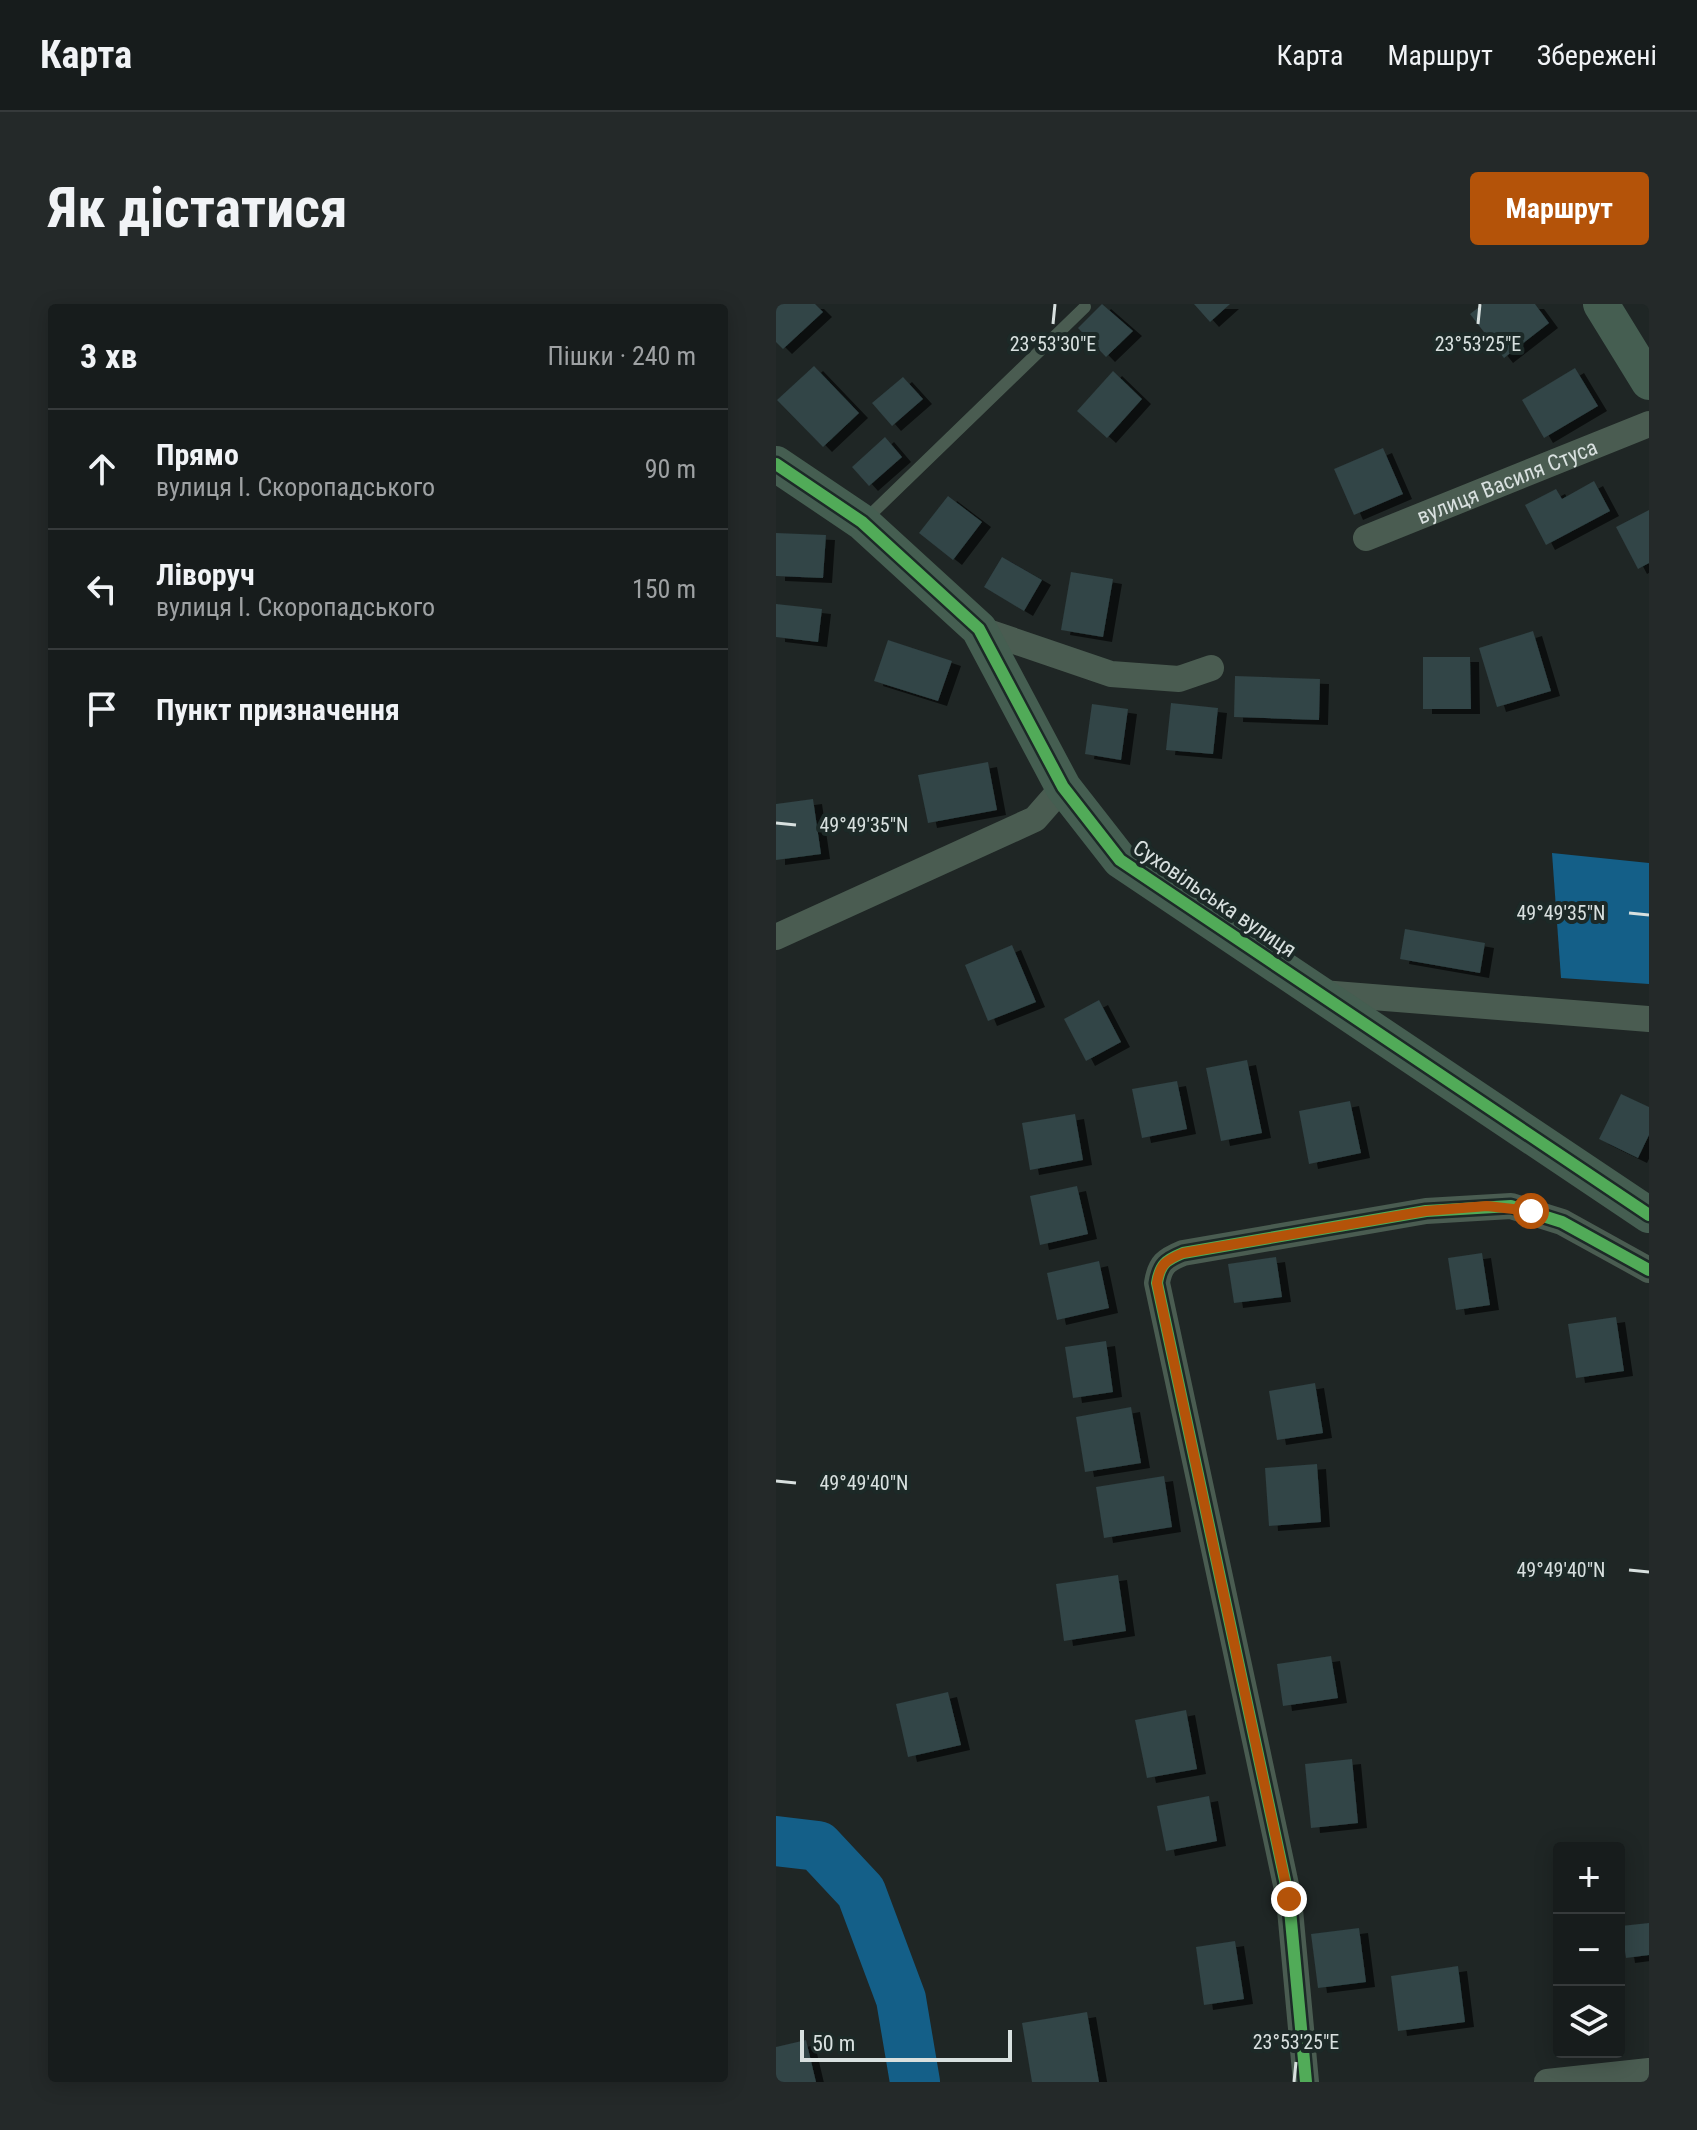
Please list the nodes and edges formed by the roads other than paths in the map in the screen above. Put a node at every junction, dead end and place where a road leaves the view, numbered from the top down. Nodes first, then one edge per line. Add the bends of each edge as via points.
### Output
1 (1601, 304) edge
2 (1085, 307) dead end
3 (1649, 382) edge
4 (1649, 424) edge
5 (776, 464) edge
6 (862, 522) junction
7 (1366, 538) dead end
8 (979, 629) junction
9 (1211, 668) dead end
10 (1063, 787) junction
11 (776, 937) edge
12 (1318, 993) junction
13 (1649, 1019) edge
14 (1649, 1215) edge
15 (1649, 1270) edge
16 (1649, 2071) edge
17 (1306, 2082) edge
18 (1547, 2082) edge

1 - 3 street
2 - 6 lane
4 - 7 street, вулиця Василя Стуса
5 - 6 street, Суховільська вулиця
6 - 8 street, Суховільська вулиця
8 - 9 street via 1111,674 1179,679
8 - 10 street, Суховільська вулиця
10 - 11 street via 1035,819
10 - 12 street, Суховільська вулиця via 1120,860
12 - 13 street
12 - 14 street, Суховільська вулиця
15 - 17 street via 1546,1216 1511,1206 1487,1206 1426,1211 1183,1253 1165,1260 1159,1271 1157,1283 1289,1899
16 - 18 street

